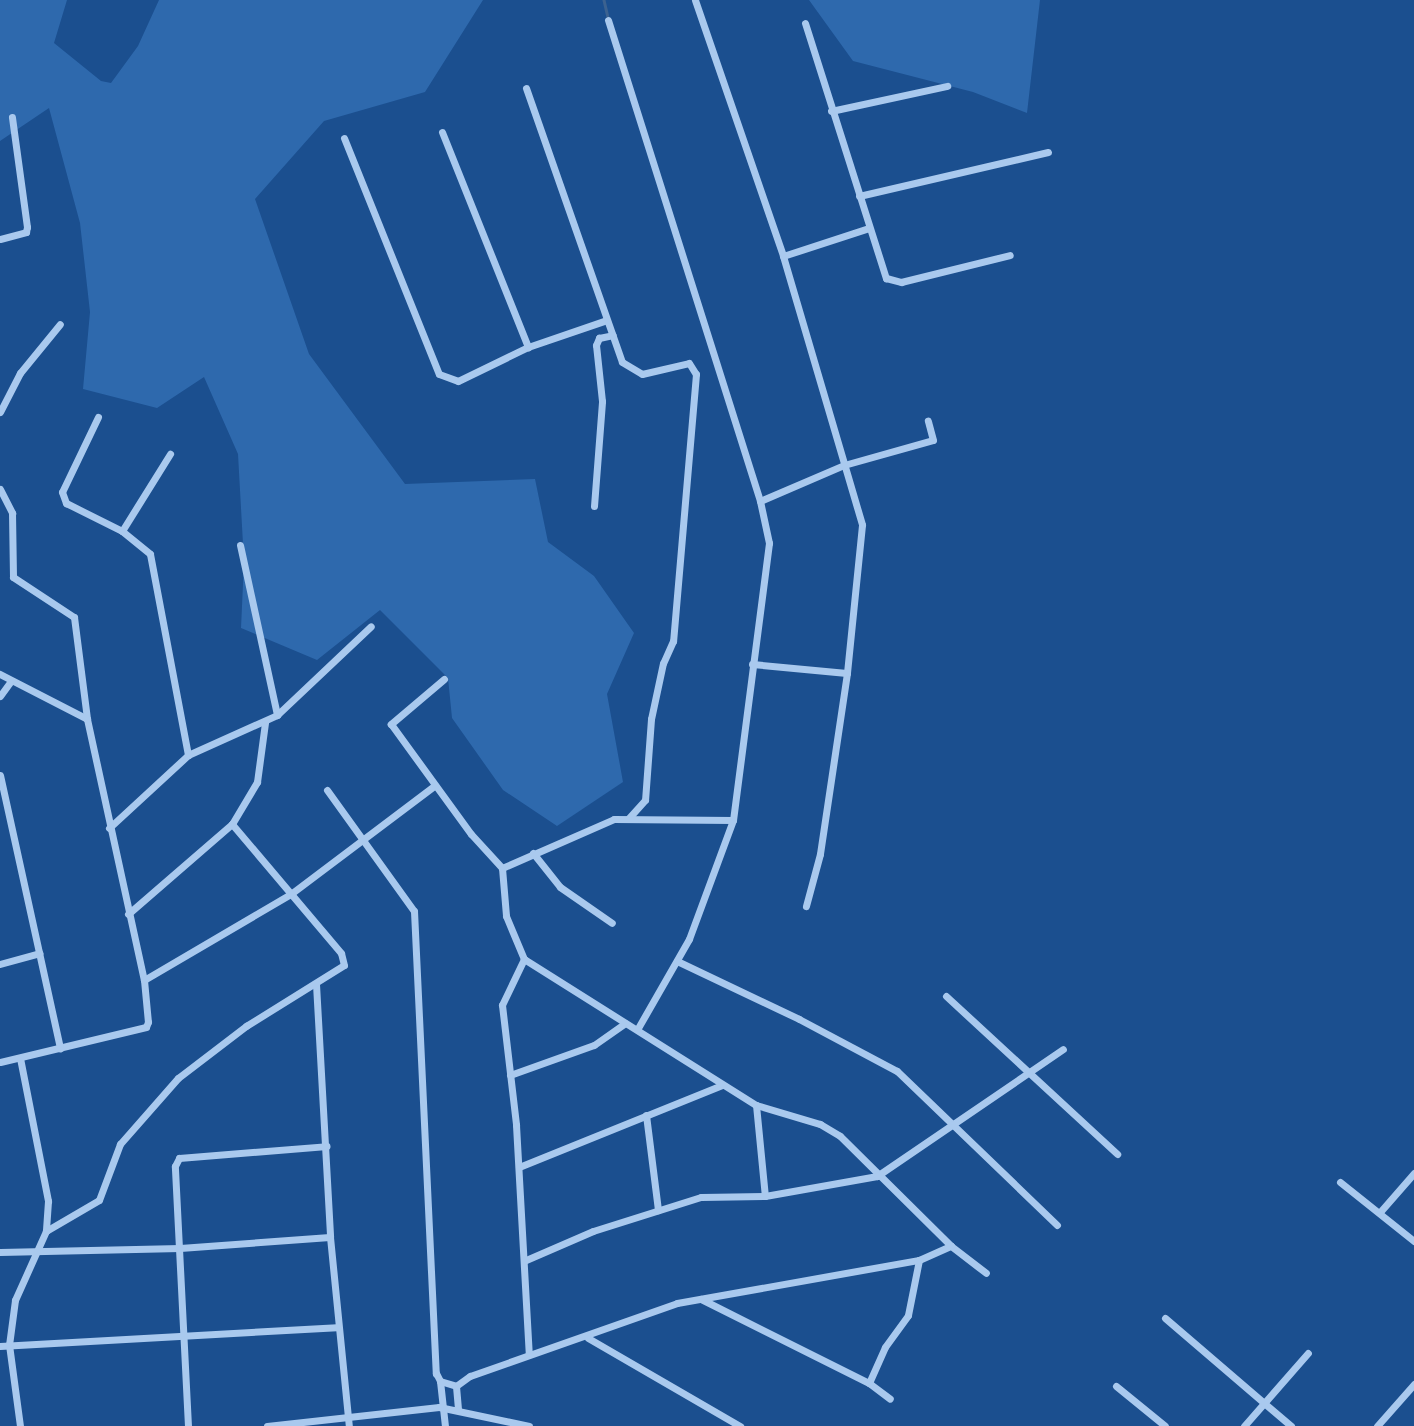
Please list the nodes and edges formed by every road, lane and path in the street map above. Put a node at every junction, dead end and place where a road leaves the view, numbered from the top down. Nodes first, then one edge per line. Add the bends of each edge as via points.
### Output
1 (695, 0) edge
2 (608, 20) dead end
3 (805, 23) dead end
4 (947, 86) dead end
5 (526, 88) dead end
6 (831, 111) junction
7 (12, 117) dead end
8 (442, 132) dead end
9 (344, 138) dead end
10 (1048, 152) dead end
11 (859, 196) junction
12 (869, 228) junction
13 (0, 239) edge
14 (1010, 255) dead end
15 (783, 256) junction
16 (607, 320) junction
17 (60, 324) dead end
18 (613, 335) junction
19 (528, 347) junction
20 (0, 412) edge
21 (98, 417) dead end
22 (928, 421) dead end
23 (170, 454) dead end
24 (844, 465) junction
25 (0, 489) edge
26 (760, 502) junction
27 (594, 506) dead end
28 (122, 531) junction
29 (240, 545) dead end
30 (371, 626) dead end
31 (752, 664) junction
32 (847, 673) junction
33 (0, 674) edge
34 (444, 679) dead end
35 (10, 681) junction
36 (0, 696) edge
37 (277, 715) junction
38 (87, 719) junction
39 (265, 723) junction
40 (188, 755) junction
41 (0, 775) edge
42 (434, 786) junction
43 (327, 790) dead end
44 (628, 818) junction
45 (733, 820) junction
46 (232, 824) junction
47 (109, 828) junction
48 (363, 839) junction
49 (533, 853) junction
50 (502, 868) junction
51 (292, 893) junction
52 (806, 905) dead end
53 (128, 914) junction
54 (612, 923) dead end
55 (40, 953) junction
56 (524, 959) junction
57 (677, 961) junction
58 (0, 964) edge
59 (144, 980) junction
60 (316, 984) junction
61 (946, 996) dead end
62 (625, 1023) junction
63 (638, 1028) junction
64 (60, 1049) junction
65 (1063, 1049) dead end
66 (20, 1058) junction
67 (0, 1062) edge
68 (1025, 1073) junction
69 (510, 1075) junction
70 (722, 1085) junction
71 (756, 1105) junction
72 (646, 1115) junction
73 (952, 1121) junction
74 (327, 1146) junction
75 (1117, 1154) dead end
76 (519, 1167) junction
77 (1414, 1173) edge
78 (877, 1176) junction
79 (1340, 1182) dead end
80 (765, 1196) junction
81 (658, 1210) junction
82 (1380, 1212) junction
83 (1057, 1225) dead end
84 (46, 1231) junction
85 (330, 1237) junction
86 (1414, 1241) edge
87 (951, 1246) junction
88 (180, 1248) junction
89 (0, 1252) edge
90 (37, 1254) junction
91 (526, 1259) junction
92 (919, 1261) junction
93 (986, 1273) dead end
94 (701, 1298) junction
95 (1165, 1318) dead end
96 (336, 1327) junction
97 (186, 1336) junction
98 (588, 1338) junction
99 (9, 1345) junction
100 (0, 1346) edge
101 (1308, 1353) dead end
102 (529, 1354) junction
103 (440, 1381) junction
104 (869, 1383) junction
105 (1414, 1384) edge
106 (456, 1386) junction
107 (1116, 1386) dead end
108 (890, 1399) dead end
109 (1265, 1402) junction
110 (439, 1407) junction
111 (457, 1409) junction
112 (348, 1423) edge
113 (298, 1425) edge
114 (20, 1426) edge
115 (188, 1426) edge
116 (267, 1426) edge
117 (445, 1426) edge
118 (528, 1426) edge
119 (740, 1426) edge
120 (1165, 1426) edge
121 (1244, 1426) edge
122 (1291, 1426) edge
123 (1377, 1426) edge

1 - 15 street
2 - 26 street
3 - 6 street
4 - 6 street
5 - 16 street
6 - 11 street
7 - 13 street via 27,227 26,232
8 - 19 street
9 - 19 street via 439,374 458,382
10 - 11 street
11 - 12 street
12 - 14 street via 882,272 892,282
12 - 15 street
15 - 24 street
16 - 18 street
16 - 19 street
17 - 20 street via 20,373
18 - 27 street via 599,338 596,345 602,401
18 - 44 street via 622,362 635,372 689,363 697,388 673,641 663,663 651,719 645,800
21 - 28 street via 62,492 66,503
22 - 24 street via 933,440
23 - 28 street
24 - 26 street
24 - 32 street via 863,538
25 - 38 street via 12,513 13,577 74,617
26 - 31 street via 769,544
28 - 40 street via 150,554 156,573
29 - 37 street
30 - 37 street
31 - 32 street
31 - 45 street
32 - 52 street via 820,854
33 - 35 street
34 - 42 street via 391,723
35 - 36 street
35 - 38 street
37 - 39 street
38 - 47 street
39 - 40 street
39 - 46 street via 257,782
40 - 47 street
41 - 55 street
42 - 48 street
42 - 50 street
43 - 48 street
44 - 45 street
44 - 49 street via 585,829
45 - 57 street
46 - 51 street
46 - 53 street
47 - 53 street
48 - 51 street
48 - 103 street via 409,900 419,936 419,1073
49 - 50 street
49 - 54 street via 561,887
50 - 56 street via 506,916
51 - 59 street
51 - 60 street via 344,959 340,969
53 - 59 street
55 - 58 street
55 - 64 street
56 - 62 street
56 - 69 street via 502,1005
57 - 63 street
57 - 73 street via 880,1060
59 - 64 street via 146,1027
60 - 74 street
60 - 84 street via 246,1026 178,1078 120,1144 99,1200
61 - 68 street
62 - 63 street
62 - 69 street via 594,1045
63 - 70 street
64 - 66 street
65 - 68 street
66 - 67 street
66 - 84 street via 48,1201
68 - 73 street
68 - 75 street
69 - 76 street
70 - 71 street
70 - 72 street
71 - 78 street via 820,1124 839,1136
71 - 80 street
72 - 76 street
72 - 81 street
73 - 78 street
73 - 83 street
74 - 85 street
74 - 88 street via 178,1158
76 - 91 street
77 - 82 street
78 - 80 street
78 - 87 street
79 - 82 street
80 - 81 street via 701,1197
81 - 91 street
82 - 86 street
84 - 90 street
85 - 88 street
85 - 96 street
87 - 92 street
87 - 93 street
88 - 90 street
88 - 97 street
89 - 90 street
90 - 99 street via 15,1300
91 - 102 street
92 - 94 street
92 - 104 street via 908,1315 885,1347
94 - 98 street
94 - 104 street
95 - 109 street
96 - 97 street
96 - 112 street
97 - 99 street
97 - 115 street
98 - 102 street
98 - 119 street
99 - 100 street
99 - 114 street
101 - 109 street
102 - 106 street
103 - 106 street
103 - 110 street
104 - 108 street
105 - 123 street
106 - 111 street
107 - 120 street
109 - 121 street
109 - 122 street
110 - 111 street
110 - 112 street
110 - 117 street
111 - 118 street
112 - 113 street
113 - 116 street

